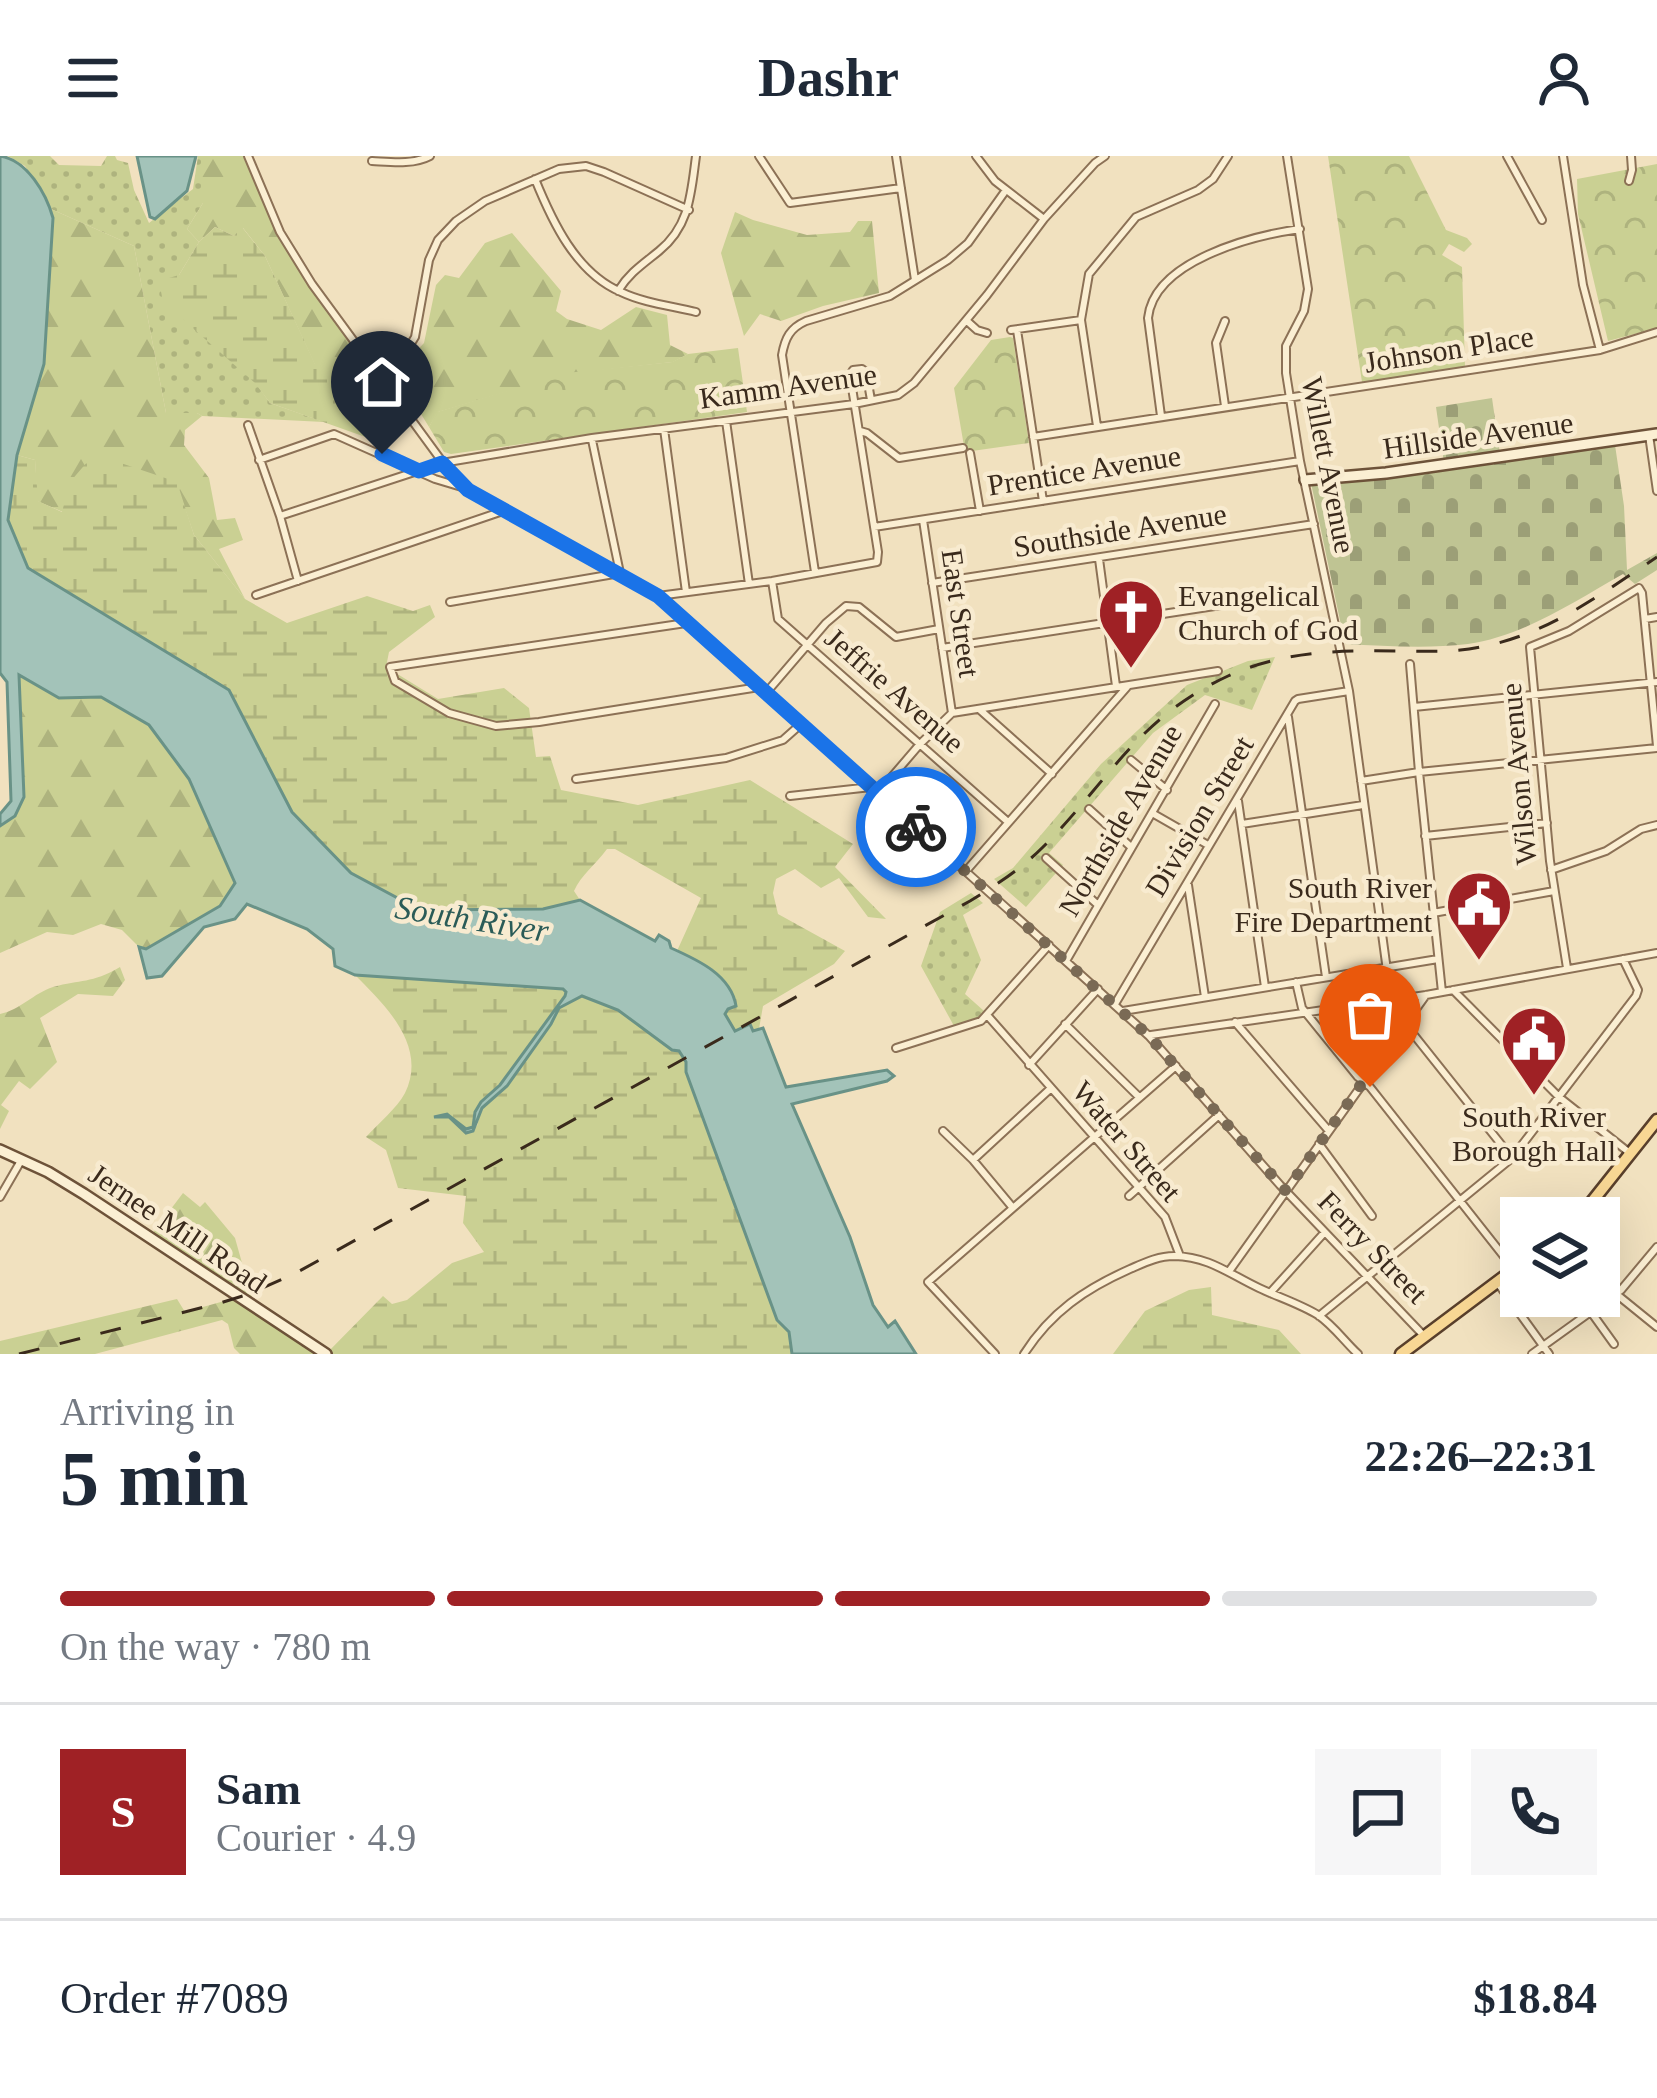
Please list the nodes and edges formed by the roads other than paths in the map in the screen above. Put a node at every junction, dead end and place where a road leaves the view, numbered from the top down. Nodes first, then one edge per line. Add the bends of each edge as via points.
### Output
1 (248, 156) edge
2 (430, 156) edge
3 (697, 156) edge
4 (759, 156) edge
5 (896, 156) edge
6 (976, 156) edge
7 (1106, 156) edge
8 (1228, 156) edge
9 (1287, 156) edge
10 (1507, 156) edge
11 (1563, 156) edge
12 (1630, 156) edge
13 (372, 161) dead end
14 (535, 179) junction
15 (1629, 181) dead end
16 (901, 188) junction
17 (1006, 190) junction
18 (689, 210) junction
19 (1044, 219) junction
20 (1542, 220) dead end
21 (1300, 229) junction
22 (914, 280) junction
23 (618, 291) junction
24 (696, 312) dead end
25 (1081, 320) junction
26 (967, 321) junction
27 (1225, 321) dead end
28 (1657, 332) edge
29 (987, 334) dead end
30 (1600, 350) junction
31 (377, 371) junction
32 (1290, 397) junction
33 (871, 400) junction
34 (854, 404) junction
35 (1225, 406) junction
36 (792, 412) junction
37 (1161, 416) junction
38 (726, 420) junction
39 (248, 425) dead end
40 (1097, 426) junction
41 (663, 428) junction
42 (860, 431) junction
43 (1653, 434) edge
44 (1033, 436) junction
45 (592, 438) junction
46 (259, 460) junction
47 (1300, 461) junction
48 (442, 463) junction
49 (419, 471) junction
50 (1305, 480) junction
51 (468, 490) junction
52 (1657, 490) edge
53 (1043, 501) junction
54 (506, 510) junction
55 (980, 511) junction
56 (280, 516) junction
57 (923, 520) junction
58 (1315, 524) junction
59 (874, 527) junction
60 (1098, 558) junction
61 (815, 572) junction
62 (620, 573) junction
63 (298, 580) junction
64 (772, 581) junction
65 (932, 583) junction
66 (749, 584) junction
67 (686, 592) junction
68 (256, 595) dead end
69 (658, 596) junction
70 (1260, 599) dead end
71 (450, 602) dead end
72 (1657, 617) edge
73 (1645, 619) junction
74 (1108, 622) junction
75 (689, 623) junction
76 (939, 629) junction
77 (808, 645) junction
78 (942, 648) junction
79 (1410, 664) dead end
80 (1218, 670) dead end
81 (1654, 682) edge
82 (1129, 684) junction
83 (1116, 686) junction
84 (763, 690) junction
85 (1349, 692) junction
86 (1535, 695) junction
87 (1215, 704) dead end
88 (1414, 707) junction
89 (979, 709) junction
90 (952, 713) junction
91 (1288, 713) junction
92 (801, 724) junction
93 (920, 744) junction
94 (1657, 747) edge
95 (1541, 759) junction
96 (1131, 760) dead end
97 (1418, 772) junction
98 (1052, 774) junction
99 (576, 778) dead end
100 (1361, 782) junction
101 (874, 790) junction
102 (1167, 790) junction
103 (790, 796) dead end
104 (1237, 798) junction
105 (1364, 804) junction
106 (1090, 809) dead end
107 (1152, 813) junction
108 (1304, 814) junction
109 (1008, 822) junction
110 (1242, 824) junction
111 (1547, 824) junction
112 (1657, 824) edge
113 (1425, 836) junction
114 (1208, 845) junction
115 (1132, 848) junction
116 (1046, 858) dead end
117 (1551, 870) junction
118 (966, 871) junction
119 (1188, 882) junction
120 (1555, 891) junction
121 (1098, 905) junction
122 (1433, 913) junction
123 (1049, 945) junction
124 (1657, 953) edge
125 (1438, 958) junction
126 (1623, 959) junction
127 (1066, 961) junction
128 (1386, 967) junction
129 (1568, 968) junction
130 (1326, 977) junction
131 (1296, 982) junction
132 (1265, 987) junction
133 (1098, 989) junction
134 (1453, 990) junction
135 (1442, 992) junction
136 (1426, 995) junction
137 (1205, 998) junction
138 (1391, 1000) junction
139 (1115, 1004) junction
140 (1123, 1011) junction
141 (1305, 1012) junction
142 (987, 1015) junction
143 (1235, 1022) junction
144 (1405, 1023) junction
145 (1065, 1024) junction
146 (1149, 1036) junction
147 (896, 1048) dead end
148 (1029, 1065) junction
149 (1176, 1066) junction
150 (1363, 1082) junction
151 (1050, 1089) junction
152 (1139, 1097) junction
153 (1559, 1097) junction
154 (1219, 1115) junction
155 (1657, 1120) edge
156 (944, 1131) dead end
157 (1328, 1131) junction
158 (1093, 1138) junction
159 (1319, 1144) junction
160 (0, 1150) edge
161 (1631, 1154) junction
162 (1512, 1158) junction
163 (22, 1160) junction
164 (973, 1160) junction
165 (1138, 1186) junction
166 (1286, 1191) junction
167 (1129, 1196) dead end
168 (0, 1197) edge
169 (1596, 1197) edge
170 (1460, 1202) junction
171 (1014, 1209) junction
172 (1372, 1216) dead end
173 (1324, 1232) junction
174 (1500, 1247) edge
175 (1657, 1248) edge
176 (1180, 1256) junction
177 (1230, 1270) junction
178 (1367, 1276) junction
179 (1500, 1280) edge
180 (1497, 1282) junction
181 (1620, 1290) edge
182 (1270, 1293) junction
183 (1620, 1297) edge
184 (1319, 1316) junction
185 (1585, 1317) edge
186 (1595, 1317) edge
187 (1657, 1328) edge
188 (1424, 1337) junction
189 (1614, 1344) dead end
190 (1546, 1350) edge
191 (1404, 1353) edge
192 (325, 1354) edge
193 (995, 1354) edge
194 (1024, 1354) edge
195 (1358, 1354) edge
196 (1532, 1354) edge

1 - 31 street via 280,232
2 - 13 street
3 - 18 street
4 - 16 street via 790,203
5 - 16 street
6 - 17 street
7 - 19 street, Kamm Avenue
8 - 25 street via 1214,179 1136,217 1115,239 1089,274
9 - 21 street, Willett Avenue
10 - 20 street
11 - 30 street
12 - 15 street
14 - 18 street via 586,166
14 - 23 street via 568,246
14 - 31 street via 485,201 438,239 415,338
16 - 22 street
17 - 19 street
17 - 22 street via 958,253
18 - 23 street via 677,234
19 - 26 street, Kamm Avenue
21 - 32 street, Willett Avenue via 1308,300 1285,353
21 - 37 street via 1258,236 1181,269 1160,287 1148,319
22 - 36 street via 788,333 782,355
23 - 24 street
25 - 40 street
25 - 44 street via 1014,330
26 - 29 street
26 - 33 street, Kamm Avenue via 906,392
27 - 35 street via 1216,353
28 - 30 street, Johnson Place
30 - 32 street, Johnson Place
31 - 48 street
32 - 35 street, Johnson Place
32 - 47 street, Willett Avenue
33 - 34 street, Kamm Avenue
33 - 34 street via 866,372 858,369 850,375
34 - 36 street, Kamm Avenue
34 - 42 street
35 - 37 street, Johnson Place
36 - 38 street, Kamm Avenue
36 - 61 street
37 - 40 street, Johnson Place
38 - 41 street, Kamm Avenue
38 - 66 street
39 - 46 street
40 - 44 street, Johnson Place
41 - 45 street, Kamm Avenue
41 - 67 street
42 - 55 street via 899,458 966,451
42 - 59 street
43 - 50 street, Hillside Avenue
43 - 52 street
44 - 53 street
45 - 48 street, Kamm Avenue
45 - 62 street
46 - 49 street via 334,434
46 - 56 street
47 - 50 street, Willett Avenue
47 - 53 street, Prentice Avenue
48 - 49 street, Kamm Avenue
48 - 51 street
49 - 51 street
49 - 56 street, Kamm Avenue
50 - 58 street, Willett Avenue
51 - 54 street, Ferry Street
53 - 55 street, Prentice Avenue
54 - 62 street, Ferry Street
54 - 63 street
55 - 57 street, Prentice Avenue
56 - 63 street
57 - 59 street, Prentice Avenue
57 - 65 street, East Street
58 - 60 street, Southside Avenue
58 - 85 street, Willett Avenue
59 - 61 street via 878,562
60 - 65 street, Southside Avenue
60 - 74 street
61 - 64 street
62 - 69 street, Ferry Street
62 - 71 street
63 - 68 street
64 - 66 street
64 - 77 street, Jeffrie Avenue via 778,619
65 - 76 street, East Street
66 - 67 street
67 - 69 street
69 - 75 street, Ferry Street
70 - 74 street
72 - 73 street
73 - 81 street
73 - 86 street, Wilson Avenue via 1639,588 1530,647
74 - 78 street
74 - 83 street
75 - 84 street, Ferry Street
75 - 84 street via 389,668 395,681 448,713 496,726
76 - 77 street via 896,637 859,607 846,606
76 - 78 street, East Street
77 - 84 street
77 - 93 street, Jeffrie Avenue
78 - 90 street, East Street
79 - 88 street
80 - 82 street
81 - 86 street
81 - 94 street
82 - 83 street
82 - 98 street
83 - 89 street
84 - 92 street, Ferry Street
85 - 91 street, Division Street via 1298,699
85 - 100 street, Willett Avenue
86 - 88 street
86 - 95 street, Wilson Avenue
87 - 102 street, Northside Avenue
88 - 97 street
89 - 90 street
89 - 98 street
90 - 93 street
91 - 104 street, Division Street
91 - 108 street
92 - 99 street via 783,740 726,758
92 - 101 street, Ferry Street
93 - 101 street
93 - 109 street, Jeffrie Avenue
94 - 95 street
95 - 97 street
95 - 111 street, Wilson Avenue
96 - 102 street
97 - 100 street
97 - 113 street
98 - 109 street
100 - 105 street, Willett Avenue
101 - 103 street
101 - 118 street, Ferry Street
102 - 107 street, Northside Avenue
104 - 110 street
104 - 114 street, Division Street
105 - 108 street
105 - 128 street, Willett Avenue
106 - 115 street
107 - 114 street
107 - 115 street, Northside Avenue
108 - 110 street
108 - 130 street
109 - 118 street
110 - 132 street
111 - 113 street
111 - 117 street, Wilson Avenue
112 - 117 street
113 - 122 street
114 - 119 street, Division Street
115 - 121 street, Northside Avenue
116 - 121 street
117 - 120 street, Wilson Avenue
118 - 123 street, Ferry Street
119 - 137 street
119 - 139 street, Division Street
120 - 122 street
120 - 129 street, Wilson Avenue
121 - 127 street, Northside Avenue
122 - 125 street
123 - 127 street, Ferry Street
123 - 142 street
124 - 126 street
125 - 128 street
125 - 135 street
126 - 129 street
126 - 153 street via 1636,996
127 - 133 street, Ferry Street
128 - 130 street
128 - 138 street, Willett Avenue
129 - 134 street
130 - 131 street
131 - 132 street
131 - 141 street
132 - 137 street
133 - 139 street, Ferry Street
133 - 145 street
134 - 135 street
134 - 153 street
135 - 136 street
136 - 138 street
136 - 144 street
137 - 140 street
138 - 141 street
139 - 140 street, Ferry Street
140 - 146 street, Ferry Street
141 - 143 street
141 - 150 street
142 - 147 street
142 - 148 street, Water Street
143 - 146 street
143 - 157 street
144 - 150 street
144 - 162 street
145 - 148 street
145 - 152 street
146 - 149 street, Ferry Street
148 - 151 street, Water Street
149 - 152 street
149 - 154 street, Ferry Street
150 - 157 street
150 - 170 street
151 - 158 street, Water Street
151 - 164 street
152 - 158 street
153 - 161 street
153 - 162 street
154 - 165 street
154 - 166 street, Ferry Street
155 - 161 main road
156 - 164 street
157 - 159 street
158 - 165 street, Water Street
158 - 171 street
159 - 166 street
159 - 172 street
160 - 163 street, Jernee Mill Road
161 - 169 main road
162 - 170 street
163 - 168 street
163 - 192 street, Jernee Mill Road
164 - 171 street
165 - 167 street
165 - 176 street, Water Street via 1165,1217
166 - 173 street, Ferry Street
166 - 177 street
170 - 174 street
170 - 178 street
171 - 193 street via 928,1282
173 - 178 street, Ferry Street
173 - 182 street
175 - 181 street
176 - 177 street
176 - 194 street via 1086,1290
177 - 182 street
178 - 184 street
178 - 188 street, Ferry Street
179 - 180 main road
180 - 188 main road
180 - 190 street
182 - 184 street
183 - 187 street
184 - 195 street
185 - 190 street
186 - 189 street
188 - 191 main road
190 - 196 street

